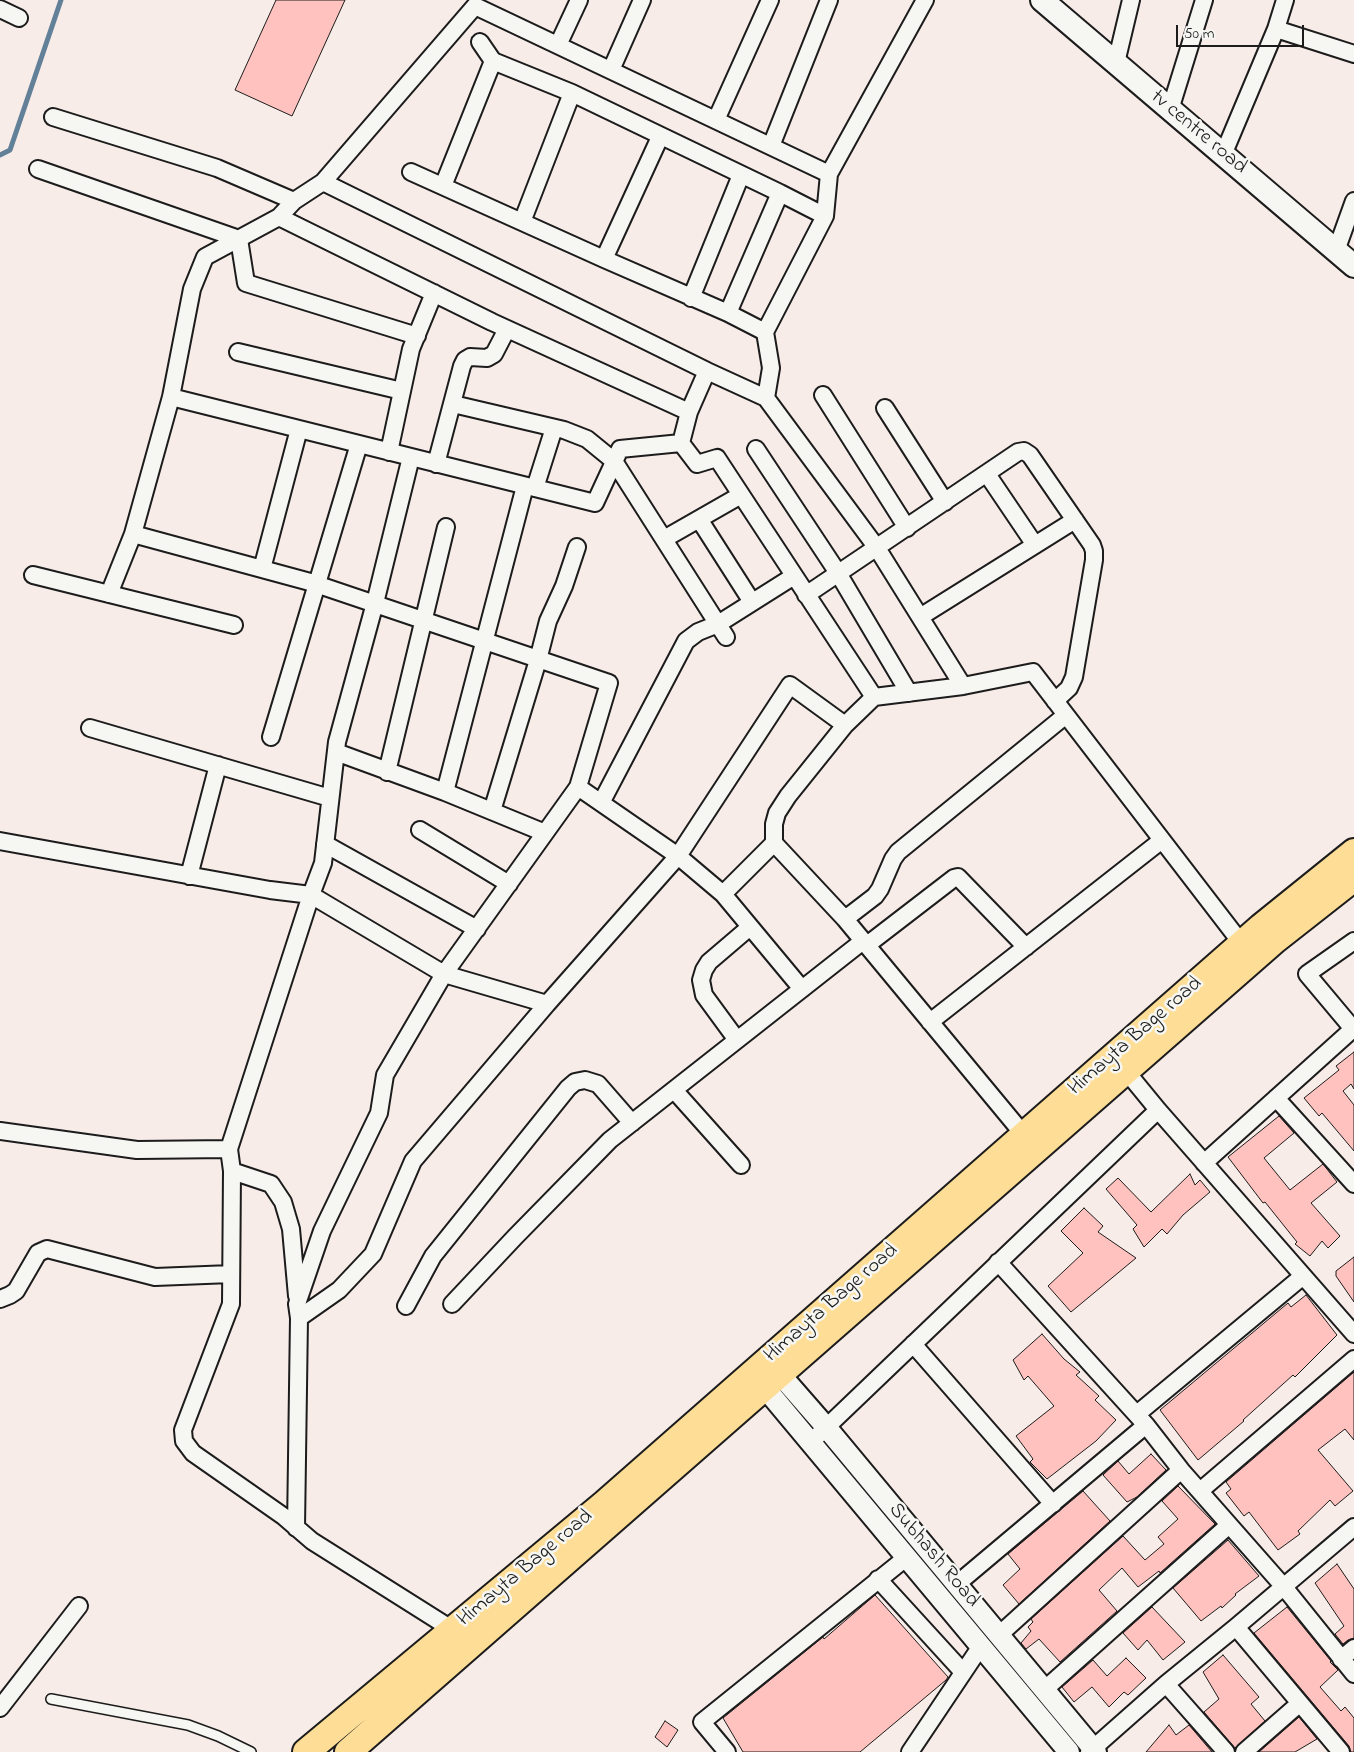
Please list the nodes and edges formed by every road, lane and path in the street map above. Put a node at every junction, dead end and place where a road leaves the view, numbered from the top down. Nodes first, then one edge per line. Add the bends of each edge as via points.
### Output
1 (579, 0) edge
2 (642, 0) edge
3 (770, 0) edge
4 (829, 0) edge
5 (1131, 0) edge
6 (1204, 0) edge
7 (1285, 0) edge
8 (919, 1) edge
9 (1046, 2) edge
10 (0, 8) edge
11 (18, 18) dead end
12 (1276, 29) junction
13 (480, 42) dead end
14 (558, 45) junction
15 (1354, 54) edge
16 (493, 60) junction
17 (1116, 63) junction
18 (611, 70) junction
19 (572, 93) junction
20 (1170, 110) junction
21 (53, 117) dead end
22 (716, 120) junction
23 (660, 137) junction
24 (771, 146) junction
25 (1223, 155) junction
26 (38, 169) dead end
27 (411, 172) dead end
28 (829, 174) junction
29 (741, 175) junction
30 (323, 182) junction
31 (443, 186) junction
32 (780, 193) junction
33 (294, 201) junction
34 (1354, 201) edge
35 (825, 216) junction
36 (279, 217) junction
37 (522, 222) junction
38 (239, 239) junction
39 (1336, 251) junction
40 (604, 259) junction
41 (1354, 266) edge
42 (434, 293) junction
43 (691, 298) junction
44 (728, 313) junction
45 (507, 329) junction
46 (765, 332) junction
47 (417, 336) junction
48 (238, 352) dead end
49 (707, 371) junction
50 (402, 391) junction
51 (823, 395) dead end
52 (171, 397) junction
53 (766, 398) junction
54 (453, 404) junction
55 (885, 408) dead end
56 (690, 412) junction
57 (554, 428) junction
58 (299, 429) junction
59 (359, 444) junction
60 (681, 444) junction
61 (756, 450) dead end
62 (389, 452) junction
63 (411, 457) junction
64 (614, 461) junction
65 (436, 464) junction
66 (987, 474) junction
67 (530, 487) junction
68 (741, 495) junction
69 (945, 502) junction
70 (699, 519) junction
71 (1075, 520) junction
72 (446, 527) dead end
73 (907, 528) junction
74 (133, 534) junction
75 (664, 539) junction
76 (1035, 545) junction
77 (577, 547) dead end
78 (876, 548) junction
79 (262, 569) junction
80 (838, 573) junction
81 (33, 575) dead end
82 (794, 576) junction
83 (317, 585) junction
84 (109, 594) junction
85 (806, 594) junction
86 (752, 602) junction
87 (374, 604) junction
88 (920, 617) junction
89 (422, 620) junction
90 (234, 626) dead end
91 (722, 631) junction
92 (485, 642) junction
93 (538, 660) junction
94 (963, 686) junction
95 (909, 693) junction
96 (874, 697) junction
97 (1055, 701) junction
98 (1066, 714) junction
99 (845, 725) junction
100 (90, 728) dead end
101 (271, 737) dead end
102 (336, 752) junction
103 (218, 765) junction
104 (387, 772) junction
105 (578, 787) junction
106 (445, 792) junction
107 (330, 798) junction
108 (601, 803) junction
109 (492, 812) junction
110 (420, 830) dead end
111 (545, 833) junction
112 (1162, 840) junction
113 (0, 841) edge
114 (774, 843) junction
115 (325, 844) junction
116 (1354, 852) edge
117 (678, 856) junction
118 (189, 876) junction
119 (1354, 878) edge
120 (509, 884) junction
121 (723, 894) junction
122 (311, 895) junction
123 (845, 919) junction
124 (750, 927) junction
125 (477, 929) junction
126 (1354, 941) edge
127 (865, 943) junction
128 (1242, 944) junction
129 (1026, 947) junction
130 (444, 974) junction
131 (802, 988) junction
132 (547, 1004) junction
133 (930, 1022) junction
134 (1354, 1029) edge
135 (737, 1040) junction
136 (1126, 1071) junction
137 (674, 1090) junction
138 (1276, 1098) junction
139 (1158, 1110) junction
140 (632, 1123) junction
141 (0, 1131) edge
142 (1024, 1135) junction
143 (229, 1149) junction
144 (1204, 1163) junction
145 (741, 1165) dead end
146 (232, 1171) junction
147 (1354, 1184) edge
148 (998, 1262) junction
149 (232, 1274) junction
150 (1303, 1276) junction
151 (0, 1298) edge
152 (452, 1304) dead end
153 (406, 1306) dead end
154 (298, 1311) junction
155 (1354, 1334) edge
156 (913, 1344) junction
157 (1354, 1359) edge
158 (766, 1374) junction
159 (1141, 1420) junction
160 (826, 1428) junction
161 (811, 1442) junction
162 (1180, 1470) junction
163 (1200, 1491) junction
164 (1052, 1504) junction
165 (1229, 1525) junction
166 (296, 1528) junction
167 (1354, 1528) edge
168 (907, 1557) junction
169 (878, 1579) junction
170 (957, 1584) junction
171 (1284, 1587) junction
172 (79, 1606) dead end
173 (1236, 1627) junction
174 (453, 1630) junction
175 (999, 1635) junction
176 (981, 1646) junction
177 (1354, 1648) edge
178 (1341, 1659) junction
179 (962, 1672) junction
180 (1354, 1674) edge
181 (1166, 1684) junction
182 (1044, 1690) junction
183 (51, 1699) dead end
184 (1300, 1703) junction
185 (0, 1708) edge
186 (1093, 1751) edge
187 (251, 1752) edge
188 (306, 1752) edge
189 (348, 1752) edge
190 (727, 1752) edge
191 (910, 1752) edge
192 (1069, 1752) edge
193 (1226, 1752) edge
194 (1244, 1752) edge
195 (1341, 1752) edge

1 - 14 street
2 - 18 street
3 - 22 street
4 - 24 street
5 - 17 street
6 - 20 street
7 - 12 street
8 - 28 street
9 - 17 main road, tv centre road
10 - 11 street
12 - 15 street
12 - 25 street
13 - 16 street
14 - 18 street
14 - 30 street via 476,6
16 - 19 street
16 - 31 street
17 - 20 main road, tv centre road
18 - 22 street
19 - 23 street
19 - 37 street
20 - 25 main road, tv centre road
21 - 33 street via 217,168
22 - 24 street
23 - 29 street
23 - 40 street
24 - 28 street
25 - 39 main road, tv centre road
26 - 38 street
27 - 31 street
28 - 35 street
29 - 32 street
29 - 43 street
30 - 33 street
30 - 49 street
31 - 37 street
32 - 35 street
32 - 44 street
33 - 36 street
34 - 39 street
35 - 46 street
36 - 38 street
36 - 42 street
37 - 40 street
38 - 47 street via 246,283
38 - 52 street via 205,257 192,289
39 - 41 main road, tv centre road
40 - 43 street
42 - 45 street
42 - 47 street
43 - 44 street
44 - 46 street
45 - 54 street via 494,354 465,360
45 - 56 street
46 - 53 street via 771,368
47 - 50 street
48 - 50 street
49 - 53 street
49 - 56 street
50 - 62 street
51 - 73 street
52 - 58 street
52 - 74 street
53 - 78 street
54 - 57 street
54 - 65 street
55 - 69 street
56 - 60 street
57 - 64 street via 588,439
57 - 67 street
58 - 59 street
58 - 79 street
59 - 62 street
59 - 83 street
60 - 64 street via 620,449
60 - 68 street via 697,464 717,458
61 - 80 street
62 - 63 street
63 - 65 street
63 - 87 street
64 - 67 street via 595,503
64 - 75 street
65 - 67 street
66 - 69 street
66 - 71 street via 1024,451
66 - 76 street
67 - 92 street
68 - 70 street
68 - 82 street
69 - 73 street
70 - 75 street
70 - 86 street
71 - 76 street
71 - 97 street via 1092,545 1094,560 1074,677 1069,688
72 - 89 street
73 - 78 street
74 - 79 street
74 - 84 street
75 - 91 street
76 - 88 street
77 - 93 street via 548,621
78 - 80 street
78 - 88 street
79 - 83 street
80 - 85 street
80 - 95 street
81 - 84 street
82 - 85 street
82 - 86 street
83 - 87 street
83 - 101 street
84 - 90 street
85 - 96 street
86 - 91 street
87 - 89 street
87 - 102 street
88 - 94 street
89 - 92 street
89 - 104 street
91 - 108 street via 698,632 686,641
92 - 93 street
92 - 106 street
93 - 105 street via 609,684
93 - 109 street
94 - 95 street
94 - 97 street via 1033,672
95 - 96 street
96 - 99 street
97 - 98 street
98 - 112 street
98 - 123 street via 898,852 875,896
99 - 114 street via 777,813
99 - 117 street via 790,685
100 - 103 street
102 - 104 street
102 - 107 street
103 - 107 street
103 - 118 street
104 - 106 street
105 - 108 street
105 - 111 street
106 - 109 street
107 - 115 street
108 - 117 street
109 - 111 street
110 - 120 street
111 - 120 street
112 - 128 street
112 - 129 street
113 - 118 street
114 - 121 street
114 - 123 street
115 - 122 street via 323,863
115 - 125 street
116 - 128 main road, Himayta Bage road
117 - 121 street
117 - 132 street
118 - 122 street
119 - 136 main road via 1275,940
120 - 125 street
121 - 124 street
122 - 130 street
122 - 143 street
123 - 127 street
124 - 131 street
124 - 135 street via 709,962 701,980 704,995
125 - 130 street
126 - 134 street via 1307,974
127 - 129 street via 958,877
127 - 131 street
127 - 133 street
128 - 142 main road, Himayta Bage road
129 - 133 street
130 - 132 street
130 - 154 street via 386,1075 379,1113 322,1231
131 - 135 street
132 - 154 street via 413,1161 373,1254 339,1290
133 - 142 street
134 - 138 street
135 - 137 street
136 - 139 street
136 - 158 main road
137 - 140 street
137 - 145 street
138 - 144 street
138 - 147 street
139 - 144 street
139 - 148 street
140 - 152 street via 610,1140
140 - 153 street via 598,1084 585,1080 575,1082 433,1256
141 - 143 street via 136,1150
142 - 158 main road, Himayta Bage road
143 - 146 street
144 - 150 street
146 - 149 street
146 - 154 street via 271,1184 283,1202 291,1230
148 - 156 street
148 - 159 street
149 - 151 street via 155,1277 47,1249 38,1253 16,1291
149 - 166 street via 231,1304 183,1430 184,1441 193,1452
150 - 155 street
150 - 159 street
154 - 166 street
156 - 160 street
156 - 164 street
157 - 163 street
158 - 160 street, Subhash Road
158 - 161 street, Subhash Road
158 - 174 main road, Himayta Bage road
158 - 189 main road
159 - 162 street
159 - 164 street
160 - 161 street
160 - 170 street, Subhash Road
161 - 168 street, Subhash Road
162 - 163 street
162 - 175 street
163 - 165 street
164 - 170 street
165 - 171 street
165 - 182 street
166 - 174 street
167 - 171 street
168 - 169 street
168 - 176 street, Subhash Road
169 - 179 street
169 - 190 street via 702,1722
170 - 175 street, Subhash Road
171 - 173 street
171 - 178 street
172 - 185 street
173 - 181 street
173 - 184 street
174 - 188 main road, Himayta Bage road
175 - 182 street, Subhash Road
176 - 179 street
176 - 192 street, Subhash Road
177 - 178 street
178 - 180 street
179 - 191 street
181 - 186 street
181 - 193 street
182 - 186 street, Subhash Road
183 - 187 lane via 188,1725
184 - 194 street
184 - 195 street

